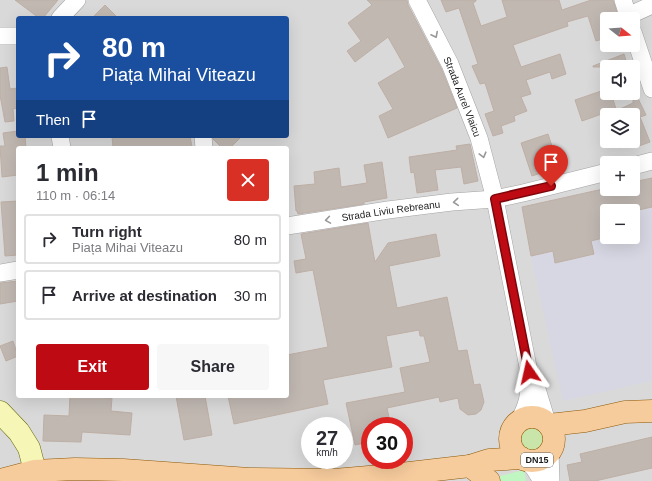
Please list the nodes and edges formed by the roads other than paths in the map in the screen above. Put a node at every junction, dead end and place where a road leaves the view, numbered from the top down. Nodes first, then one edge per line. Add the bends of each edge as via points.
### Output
1 (77, 0) edge
2 (418, 0) edge
3 (652, 5) edge
4 (638, 12) edge
5 (62, 16) edge
6 (0, 36) edge
7 (16, 36) edge
8 (640, 52) edge
9 (652, 89) edge
10 (652, 161) edge
11 (640, 164) edge
12 (600, 174) edge
13 (495, 199) junction
14 (289, 226) edge
15 (16, 270) edge
16 (0, 272) edge
17 (529, 372) junction
18 (652, 411) edge
19 (0, 412) edge
20 (516, 425) junction
21 (550, 436) junction
22 (524, 459) junction
23 (470, 466) junction
24 (438, 469) junction
25 (35, 471) junction
26 (96, 475) edge
27 (217, 479) edge
28 (0, 480) edge
29 (489, 481) edge
30 (542, 481) edge
31 (551, 481) edge

1 - 5 street
2 -> 13 street, Strada Aurel Vlaicu via 450,64 479,138
3 - 4 street
6 - 7 street
8 - 9 street
10 - 11 street
12 - 13 street, Strada Liviu Rebreanu
13 -> 14 street, Strada Liviu Rebreanu via 388,210
13 - 17 street, Strada Aurel Vlaicu
15 - 16 street
17 - 20 street via 525,410
17 - 21 street via 536,386
18 - 21 main road, DN15 via 630,423 589,433
19 - 25 street via 19,432 29,448
20 - 21 main road, DN15 via 522,420 534,417 541,419
20 - 22 main road, DN15 via 510,440 516,454
20 - 24 main road, DN15 via 499,443
21 - 22 main road, DN15 via 546,457 532,461
21 - 31 street
22 - 23 main road, DN15 via 490,460
22 - 30 street
23 - 24 main road, DN15
23 - 29 main road
24 - 27 main road, DN15 via 334,480
25 - 26 main road, DN15 via 75,469
25 - 28 main road, DN15
26 - 27 main road, DN15

